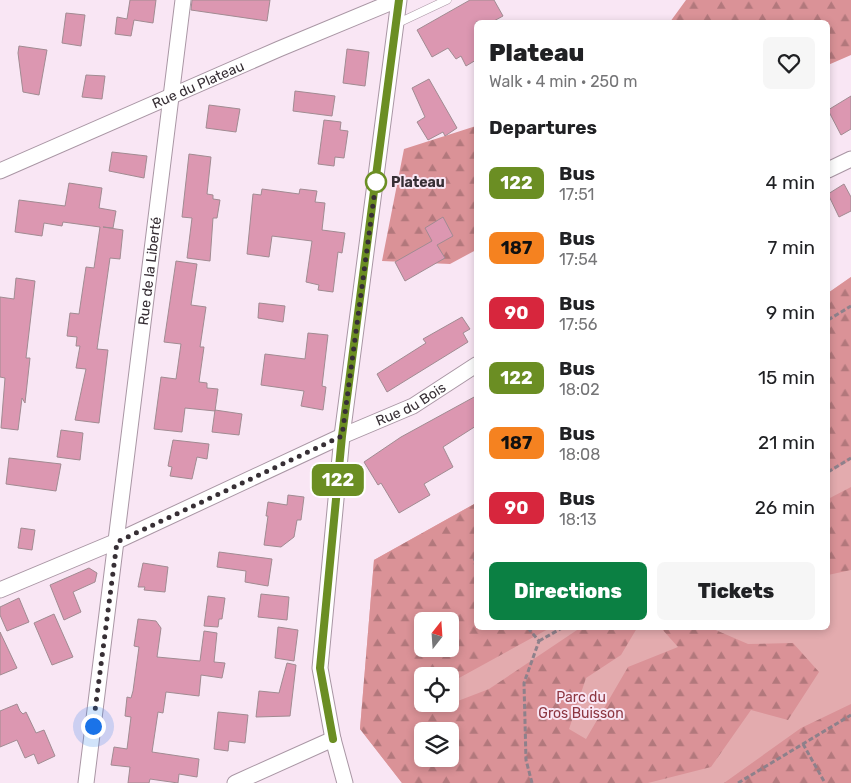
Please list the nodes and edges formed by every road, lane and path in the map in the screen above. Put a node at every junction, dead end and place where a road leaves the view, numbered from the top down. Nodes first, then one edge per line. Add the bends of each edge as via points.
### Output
1 (183, 0) edge
2 (398, 0) edge
3 (447, 0) edge
4 (396, 24) junction
5 (171, 96) junction
6 (851, 159) edge
7 (830, 169) edge
8 (0, 171) edge
9 (851, 306) edge
10 (830, 319) edge
11 (474, 366) edge
12 (342, 436) junction
13 (851, 458) edge
14 (830, 471) edge
15 (117, 542) junction
16 (0, 590) edge
17 (530, 630) edge
18 (558, 630) edge
19 (539, 641) junction
20 (851, 715) edge
21 (333, 739) junction
22 (803, 744) junction
23 (86, 783) edge
24 (235, 783) edge
25 (345, 783) edge
26 (532, 783) edge
27 (738, 783) edge
28 (824, 783) edge

1 - 5 street, Rue de la Liberté
2 - 4 street
2 - 5 street, Rue du Plateau
3 - 4 lane
4 - 12 street
5 - 8 street, Rue du Plateau
5 - 15 street, Rue de la Liberté
6 - 7 street
9 - 10 path
11 - 12 street, Rue du Bois via 413,406
12 - 15 street, Rue du Bois
12 - 21 street via 320,668
13 - 14 path
15 - 16 street, Rue du Bois
15 - 23 street, Rue de la Liberté
17 - 19 path
18 - 19 path
19 - 26 path via 524,683 526,760
20 - 22 path
21 - 24 street
21 - 25 street
22 - 27 path
22 - 28 path

